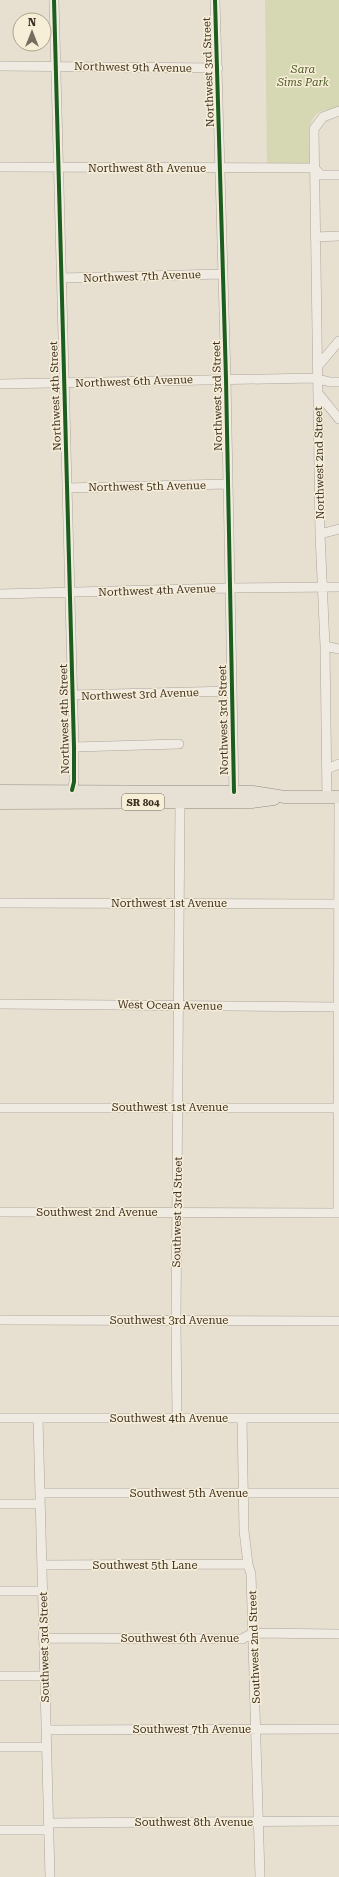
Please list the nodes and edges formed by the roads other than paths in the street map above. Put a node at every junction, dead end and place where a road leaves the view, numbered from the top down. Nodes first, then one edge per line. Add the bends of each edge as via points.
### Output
1 (54, 0) edge
2 (215, 0) edge
3 (0, 66) edge
4 (56, 66) junction
5 (218, 68) junction
6 (339, 112) edge
7 (0, 167) edge
8 (59, 167) junction
9 (220, 168) junction
10 (314, 168) junction
11 (339, 174) edge
12 (339, 236) edge
13 (315, 237) junction
14 (223, 274) junction
15 (61, 278) junction
16 (339, 341) edge
17 (317, 367) junction
18 (317, 378) junction
19 (226, 379) junction
20 (339, 382) edge
21 (64, 383) junction
22 (0, 384) edge
23 (318, 393) junction
24 (339, 419) edge
25 (227, 484) junction
26 (67, 488) junction
27 (339, 529) edge
28 (320, 534) junction
29 (322, 587) junction
30 (339, 587) edge
31 (229, 588) junction
32 (70, 593) junction
33 (0, 594) edge
34 (325, 646) junction
35 (339, 649) edge
36 (232, 691) junction
37 (72, 696) junction
38 (179, 744) dead end
39 (74, 747) junction
40 (339, 764) edge
41 (327, 769) junction
42 (72, 790) junction
43 (0, 791) edge
44 (234, 792) junction
45 (285, 797) junction
46 (335, 797) edge
47 (0, 802) edge
48 (180, 802) junction
49 (0, 903) edge
50 (178, 903) junction
51 (339, 904) edge
52 (0, 1004) edge
53 (179, 1005) junction
54 (339, 1007) edge
55 (178, 1107) junction
56 (0, 1108) edge
57 (338, 1108) edge
58 (0, 1212) edge
59 (177, 1213) junction
60 (339, 1213) edge
61 (0, 1320) edge
62 (176, 1320) junction
63 (339, 1321) edge
64 (0, 1418) edge
65 (38, 1418) junction
66 (177, 1418) junction
67 (242, 1418) junction
68 (339, 1418) edge
69 (40, 1493) junction
70 (244, 1493) junction
71 (339, 1493) edge
72 (0, 1504) edge
73 (40, 1504) junction
74 (248, 1564) junction
75 (42, 1565) junction
76 (0, 1591) edge
77 (42, 1591) junction
78 (254, 1633) junction
79 (339, 1634) edge
80 (43, 1638) junction
81 (0, 1676) edge
82 (44, 1676) junction
83 (256, 1729) junction
84 (339, 1729) edge
85 (46, 1730) junction
86 (0, 1747) edge
87 (46, 1747) junction
88 (339, 1821) edge
89 (259, 1822) junction
90 (48, 1826) junction
91 (0, 1830) edge
92 (50, 1877) edge
93 (260, 1877) edge

1 - 4 street, Northwest 4th Street
2 - 5 street, Northwest 3rd Street
3 - 4 street, Northwest 9th Avenue
4 - 5 street, Northwest 9th Avenue
4 - 8 street, Northwest 4th Street
5 - 9 street, Northwest 3rd Street
6 - 10 street, Northwest 2nd Street via 323,117 314,129
7 - 8 street, Northwest 8th Avenue
8 - 9 street, Northwest 8th Avenue
8 - 15 street, Northwest 4th Street
9 - 10 street, Northwest 8th Avenue
9 - 14 street, Northwest 3rd Street
10 - 11 street, Northwest 8th Avenue via 321,175
10 - 13 street, Northwest 2nd Street
12 - 13 street
13 - 17 street, Northwest 2nd Street
14 - 15 street, Northwest 7th Avenue
14 - 19 street, Northwest 3rd Street
15 - 21 street, Northwest 4th Street
16 - 17 street
17 - 18 street, Northwest 2nd Street
18 - 19 street, Northwest 6th Avenue
18 - 20 street, Northwest 6th Avenue
18 - 23 street, Northwest 2nd Street
19 - 21 street, Northwest 6th Avenue
19 - 25 street, Northwest 3rd Street
21 - 22 street, Northwest 6th Avenue
21 - 26 street, Northwest 4th Street
23 - 24 street
23 - 28 street, Northwest 2nd Street
25 - 26 street, Northwest 5th Avenue
25 - 31 street, Northwest 3rd Street
26 - 32 street, Northwest 4th Street
27 - 28 street
28 - 29 street, Northwest 2nd Street
29 - 30 street, Northwest 4th Avenue
29 - 31 street, Northwest 4th Avenue
29 - 34 street, Northwest 2nd Street
31 - 32 street, Northwest 4th Avenue
31 - 36 street, Northwest 3rd Street
32 - 33 street, Northwest 4th Avenue
32 - 37 street, Northwest 4th Street
34 - 35 street
34 - 41 street, Northwest 2nd Street
36 - 37 street, Northwest 3rd Avenue
36 - 44 street, Northwest 3rd Street
37 - 39 street, Northwest 4th Street
38 - 39 street
39 - 42 street, Northwest 4th Street
40 - 41 street
41 - 46 street, Northwest 2nd Street
42 - 43 main road, SR 804
42 - 44 main road, SR 804
42 - 47 main road via 62,796 21,796
44 - 45 main road, SR 804
45 - 46 main road, SR 804
45 - 48 main road, SR 804 via 252,802
46 - 51 street, Northwest 2nd Street
47 - 48 main road, SR 804
48 - 50 street
49 - 50 street, Northwest 1st Avenue
50 - 51 street, Northwest 1st Avenue
50 - 53 street
51 - 54 street, Northwest 2nd Street
52 - 53 street, West Ocean Avenue
53 - 54 street, West Ocean Avenue
53 - 55 street, Southwest 3rd Street
54 - 57 street
55 - 56 street, Southwest 1st Avenue
55 - 57 street, Southwest 1st Avenue
55 - 59 street, Southwest 3rd Street
57 - 60 street
58 - 59 street, Southwest 2nd Avenue
59 - 60 street, Southwest 2nd Avenue
59 - 62 street, Southwest 3rd Street
61 - 62 street, Southwest 3rd Avenue
62 - 63 street, Southwest 3rd Avenue
62 - 66 street, Southwest 3rd Street
64 - 65 street, Southwest 4th Avenue
65 - 66 street, Southwest 4th Avenue
65 - 69 street, Southwest 3rd Street
66 - 67 street, Southwest 4th Avenue
67 - 68 street, Southwest 4th Avenue
67 - 70 street, Southwest 2nd Street
69 - 70 street, Southwest 5th Avenue
69 - 73 street, Southwest 3rd Street
70 - 71 street, Southwest 5th Avenue
70 - 74 street, Southwest 2nd Street via 244,1531
72 - 73 street
73 - 75 street, Southwest 3rd Street
74 - 75 street, Southwest 5th Lane
74 - 78 street, Southwest 2nd Street via 251,1574
75 - 77 street, Southwest 3rd Street
76 - 77 street
77 - 80 street, Southwest 3rd Street
78 - 79 street, Southwest 6th Avenue
78 - 80 street, Southwest 6th Avenue via 242,1639
78 - 83 street, Southwest 2nd Street
80 - 82 street, Southwest 3rd Street
81 - 82 street
82 - 85 street, Southwest 3rd Street
83 - 84 street, Southwest 7th Avenue
83 - 85 street, Southwest 7th Avenue
83 - 89 street, Southwest 2nd Street
85 - 87 street, Southwest 3rd Street
86 - 87 street
87 - 90 street, Southwest 3rd Street
88 - 89 street, Southwest 8th Avenue
89 - 90 street, Southwest 8th Avenue
89 - 93 street, Southwest 2nd Street
90 - 91 street, Southwest 8th Avenue
90 - 92 street, Southwest 3rd Street

